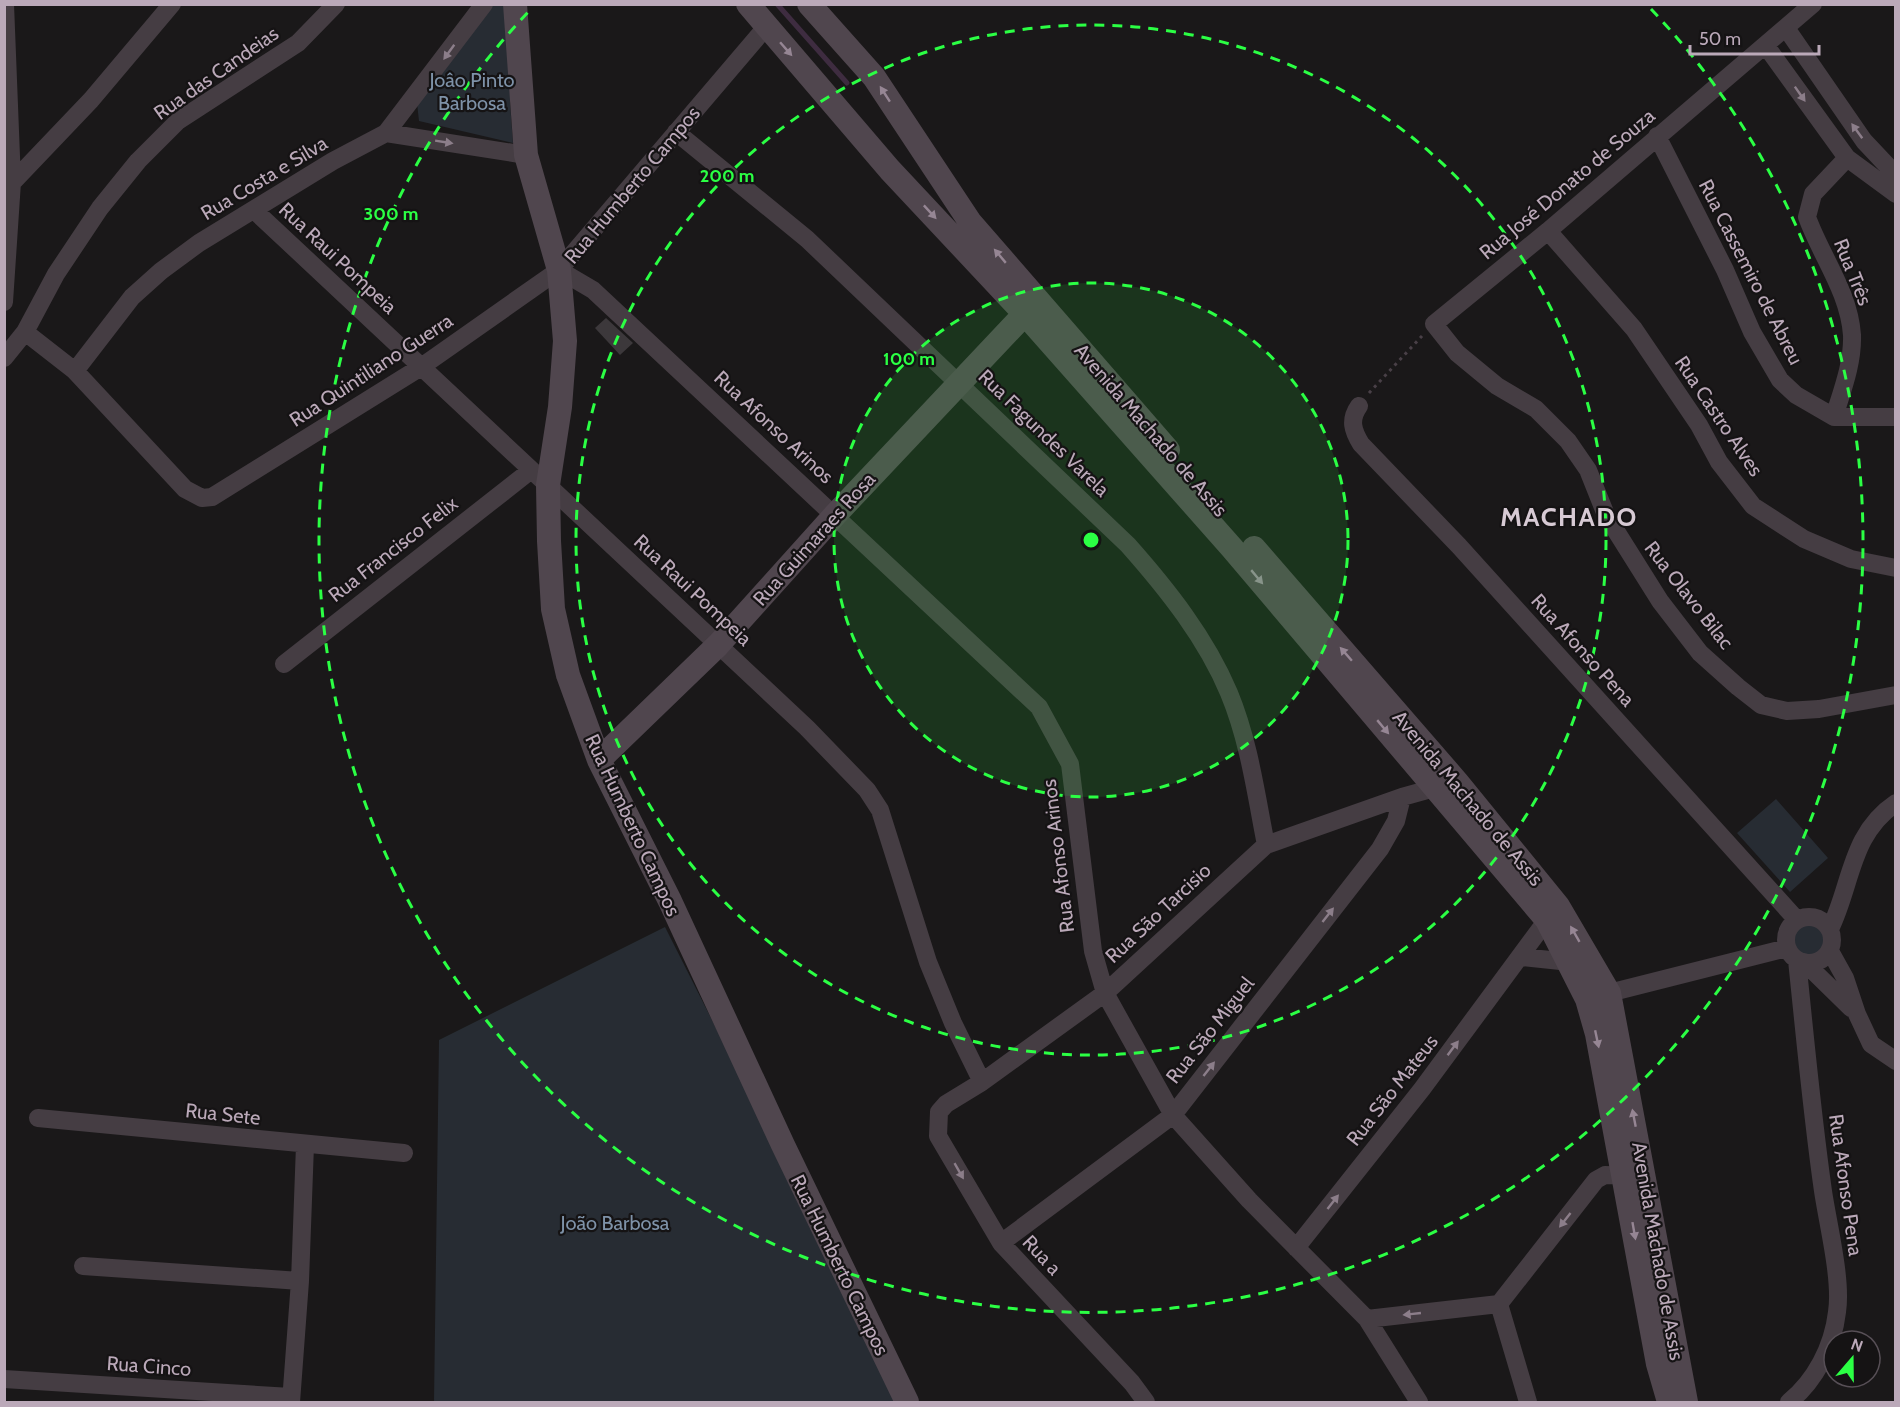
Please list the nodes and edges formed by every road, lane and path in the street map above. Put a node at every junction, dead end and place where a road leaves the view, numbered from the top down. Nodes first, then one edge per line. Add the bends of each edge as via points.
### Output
1 (5, 4) edge
2 (172, 4) edge
3 (336, 4) edge
4 (484, 4) edge
5 (515, 4) edge
6 (748, 4) edge
7 (809, 4) edge
8 (1813, 4) edge
9 (766, 27) junction
10 (1786, 28) junction
11 (1767, 46) junction
12 (676, 132) junction
13 (386, 133) junction
14 (1657, 136) junction
15 (526, 155) junction
16 (1847, 158) junction
17 (1896, 175) edge
18 (8, 187) edge
19 (1896, 194) edge
20 (255, 211) junction
21 (1548, 231) junction
22 (559, 270) junction
23 (4, 302) edge
24 (1031, 307) junction
25 (1434, 324) junction
26 (25, 332) junction
27 (4, 358) edge
28 (421, 367) junction
29 (75, 371) junction
30 (959, 383) junction
31 (1359, 406) joint
32 (1834, 417) junction
33 (1896, 417) edge
34 (539, 478) junction
35 (835, 515) junction
36 (1896, 568) edge
37 (718, 645) junction
38 (285, 664) dead end
39 (1896, 695) edge
40 (599, 760) junction
41 (1446, 785) junction
42 (1402, 796) junction
43 (1896, 803) edge
44 (1266, 845) junction
45 (1553, 913) junction
46 (1797, 921) junction
47 (1824, 924) junction
48 (1830, 951) junction
49 (1521, 957) junction
50 (1796, 957) junction
51 (1570, 962) junction
52 (1106, 993) junction
53 (1598, 996) junction
54 (1857, 1014) junction
55 (1896, 1060) edge
56 (982, 1082) junction
57 (1173, 1115) junction
58 (38, 1118) dead end
59 (937, 1118) joint
60 (305, 1144) junction
61 (404, 1153) dead end
62 (1634, 1176) junction
63 (1001, 1243) junction
64 (1296, 1248) junction
65 (83, 1266) dead end
66 (300, 1281) junction
67 (1499, 1304) junction
68 (1367, 1319) junction
69 (4, 1379) edge
70 (291, 1400) edge
71 (907, 1402) edge
72 (1146, 1402) edge
73 (1419, 1402) edge
74 (1528, 1402) edge
75 (1668, 1402) edge
76 (1686, 1402) edge
77 (1789, 1402) edge

1 - 18 street
2 - 18 street via 91,100
3 - 26 street, Rua das Candeias via 298,43 178,121 138,160 62,264
4 -> 13 street
5 - 15 street
6 - 9 street, Avenida Machado de Assis
24 -> 7 street, Avenida Machado de Assis via 874,76
8 - 10 street, Rua José Donato de Souza
9 - 12 street, Rua Humberto Campos
9 -> 24 street, Avenida Machado de Assis via 890,170
10 - 11 street, Rua José Donato de Souza
17 -> 10 street via 1864,141
11 - 14 street, Rua José Donato de Souza
11 -> 16 street
12 - 22 street, Rua Humberto Campos
12 - 30 street, Rua Fagundes Varela via 807,239
13 -> 15 street
13 - 20 street, Rua Costa e Silva via 333,161
14 - 21 street, Rua José Donato de Souza
14 - 32 street, Rua Cassemiro de Abreu via 1771,368 1796,396
15 - 22 street
16 - 19 street
16 - 32 street, Rua Três via 1813,194 1807,217 1842,293 1852,335 1848,370
18 - 23 street
20 - 28 street, Rua Raui Pompeia
20 - 29 street, Rua Costa e Silva via 199,243 161,271 132,297
21 - 25 street, Rua José Donato de Souza
21 - 36 street, Rua Castro Alves via 1634,329 1699,425 1719,462 1753,506 1804,539 1851,559
22 - 28 street, Rua Quintiliano Guerra
22 - 34 street, Rua Humberto Campos via 565,341 560,407
22 - 35 street, Rua Afonso Arinos via 593,290
24 - 30 street, Rua Guimaraes Rosa
24 - 41 street, Avenida Machado de Assis via 1232,548
25 - 31 path
25 - 39 street, Rua Olavo Bilac via 1457,353 1497,386 1536,409 1562,433 1588,470 1606,515 1660,601 1700,653 1738,687 1761,705 1787,711
26 - 27 street, Rua das Candeias
26 - 29 street
28 - 29 street, Rua Quintiliano Guerra via 212,497 202,498 185,489
28 - 34 street, Rua Raui Pompeia
30 - 35 street, Rua Guimaraes Rosa
30 - 44 street, Rua Fagundes Varela via 1128,545 1176,603 1229,692 1246,742
31 - 46 street, Rua Afonso Pena via 1353,421 1361,444 1459,546
32 - 33 street, Rua Cassemiro de Abreu
34 - 37 street, Rua Raui Pompeia
34 - 38 street, Rua Francisco Felix
34 - 40 street, Rua Humberto Campos via 553,609 568,675
35 - 37 street, Rua Guimaraes Rosa
35 - 52 street, Rua Afonso Arinos via 1020,688 1039,707 1055,733 1070,764 1093,951
37 - 40 street, Rua Guimaraes Rosa
37 - 56 street, Rua Raui Pompeia via 839,759 880,810 928,962
40 - 71 street, Rua Humberto Campos via 670,901
41 - 42 street, Rua São Tarcisio
41 - 45 street, Avenida Machado de Assis
42 - 44 street, Rua São Tarcisio
57 -> 42 street, Rua São Miguel via 1380,849 1396,820
43 - 47 street via 1883,811 1858,844 1846,886
44 - 52 street, Rua São Tarcisio
45 - 49 street, Rua São Mateus
45 - 51 street, Avenida Machado de Assis
53 -> 45 street, Avenida Machado de Assis
46 - 47 street via 1804,918
46 - 50 street via 1787,933
47 - 48 street via 1832,944
48 - 50 street via 1819,961
48 - 54 street via 1845,978
49 - 51 street
64 -> 49 street, Rua São Mateus
50 - 53 street
50 - 54 street via 1836,990
50 - 77 street, Rua Afonso Pena via 1838,1311 1823,1360 1802,1392
51 - 53 street, Avenida Machado de Assis
52 - 56 street, Rua São Tarcisio
52 - 57 street, Rua Afonso Arinos
53 - 62 street, Avenida Machado de Assis
54 - 55 street via 1870,1044
56 - 59 street, Rua São Tarcisio via 946,1104
57 - 63 street, Rua São Miguel
57 - 64 street, Rua Afonso Arinos
58 - 60 street, Rua Sete
59 -> 63 street, Rua a via 938,1136
60 - 61 street, Rua Sete
60 - 66 street
62 -> 67 street via 1605,1175 1596,1180
62 -> 75 street, Avenida Machado de Assis via 1658,1364
62 - 76 street, Avenida Machado de Assis
63 - 72 street, Rua a
64 - 68 street, Rua Afonso Arinos
65 - 66 street
66 - 70 street
67 -> 68 street
67 - 74 street
68 - 73 street, Rua Afonso Arinos
69 - 70 street, Rua Cinco

